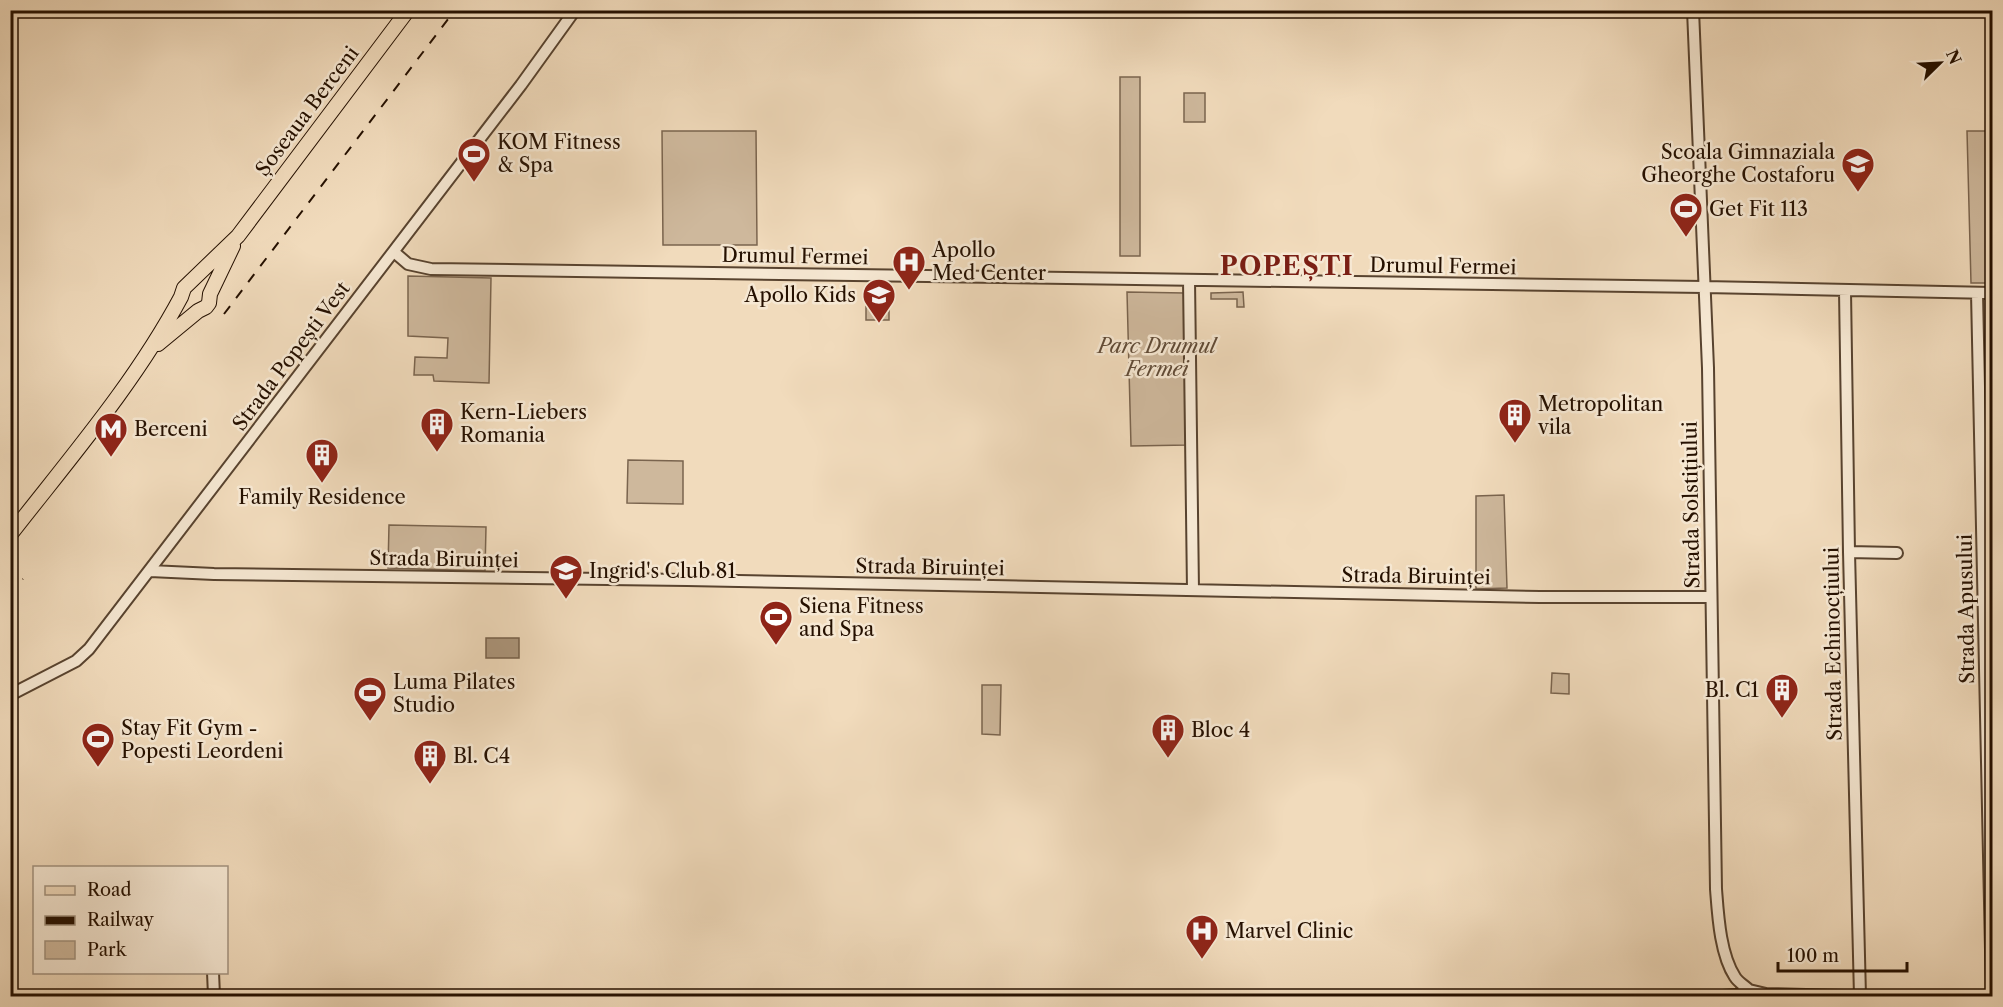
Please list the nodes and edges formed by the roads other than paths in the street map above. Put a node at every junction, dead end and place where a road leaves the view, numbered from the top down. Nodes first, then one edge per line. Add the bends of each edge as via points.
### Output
1 (408, 10) edge
2 (575, 10) edge
3 (1693, 10) edge
4 (238, 236) junction
5 (394, 252) junction
6 (1189, 280) junction
7 (192, 282) junction
8 (1704, 287) junction
9 (1845, 291) junction
10 (1977, 293) junction
11 (1992, 293) edge
12 (210, 294) junction
13 (181, 297) junction
14 (198, 311) junction
15 (152, 349) junction
16 (10, 535) edge
17 (1849, 552) junction
18 (1897, 553) dead end
19 (150, 571) junction
20 (1193, 590) junction
21 (1711, 597) junction
22 (10, 695) edge
23 (213, 974) edge
24 (1749, 990) junction
25 (214, 996) edge
26 (1723, 996) edge
27 (1844, 996) edge
28 (1860, 996) edge
29 (1992, 996) edge

1 - 4 main road, Șoseaua Berceni
2 - 5 street, Strada Popești Vest
3 - 8 street, Strada Solstițiului
4 - 7 main road, Șoseaua Berceni
4 - 12 main road, Șoseaua Berceni
5 - 6 street, Drumul Fermei via 408,264 431,269
5 - 19 street, Strada Popești Vest
6 - 8 street, Drumul Fermei
6 - 20 street
7 - 12 main road via 205,285
7 - 13 main road, Șoseaua Berceni
8 - 9 street, Drumul Fermei
8 - 21 street, Strada Solstițiului
9 - 10 street, Drumul Fermei
9 - 17 street, Strada Echinocțiului
10 - 11 street, Drumul Fermei
10 - 29 street, Strada Apusului
12 - 14 main road, Șoseaua Berceni via 206,307
13 - 14 main road via 185,306
13 - 15 main road, Șoseaua Berceni
14 - 15 main road, Șoseaua Berceni
15 - 16 main road, Șoseaua Berceni
17 - 18 street
17 - 28 street, Strada Echinocțiului
19 - 20 street, Strada Biruinței via 806,579
19 - 22 street, Strada Popești Vest via 82,656
20 - 21 street, Strada Biruinței
21 - 24 street, Strada Solstițiului via 1718,915 1736,978
23 - 25 street
24 - 26 street
24 - 27 street

